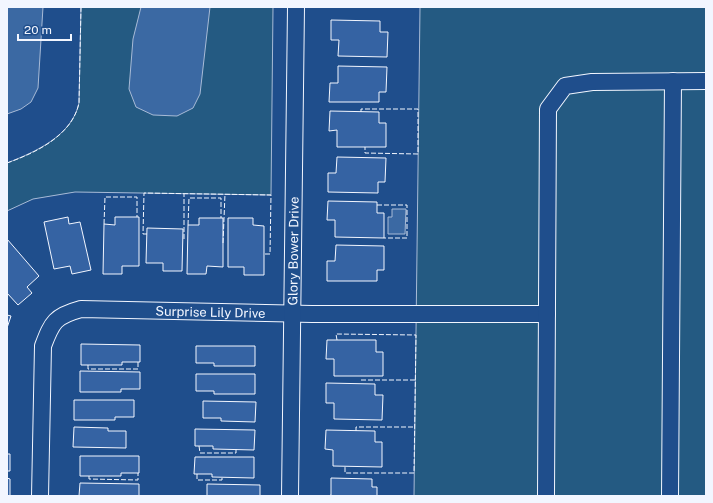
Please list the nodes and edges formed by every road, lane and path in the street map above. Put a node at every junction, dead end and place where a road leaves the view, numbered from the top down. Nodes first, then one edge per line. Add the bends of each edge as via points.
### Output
1 (296, 7) edge
2 (673, 81) junction
3 (706, 81) edge
4 (292, 313) junction
5 (547, 314) junction
6 (40, 496) edge
7 (290, 496) edge
8 (546, 496) edge
9 (670, 496) edge

1 - 4 street, Glory Bower Drive
2 - 3 street
2 - 5 street via 592,82 565,86 548,109
2 - 9 street
4 - 5 street, Surprise Lily Drive
4 - 6 street, Surprise Lily Drive via 80,309 64,313 51,325 42,346
4 - 7 street, Glory Bower Drive
5 - 8 street

